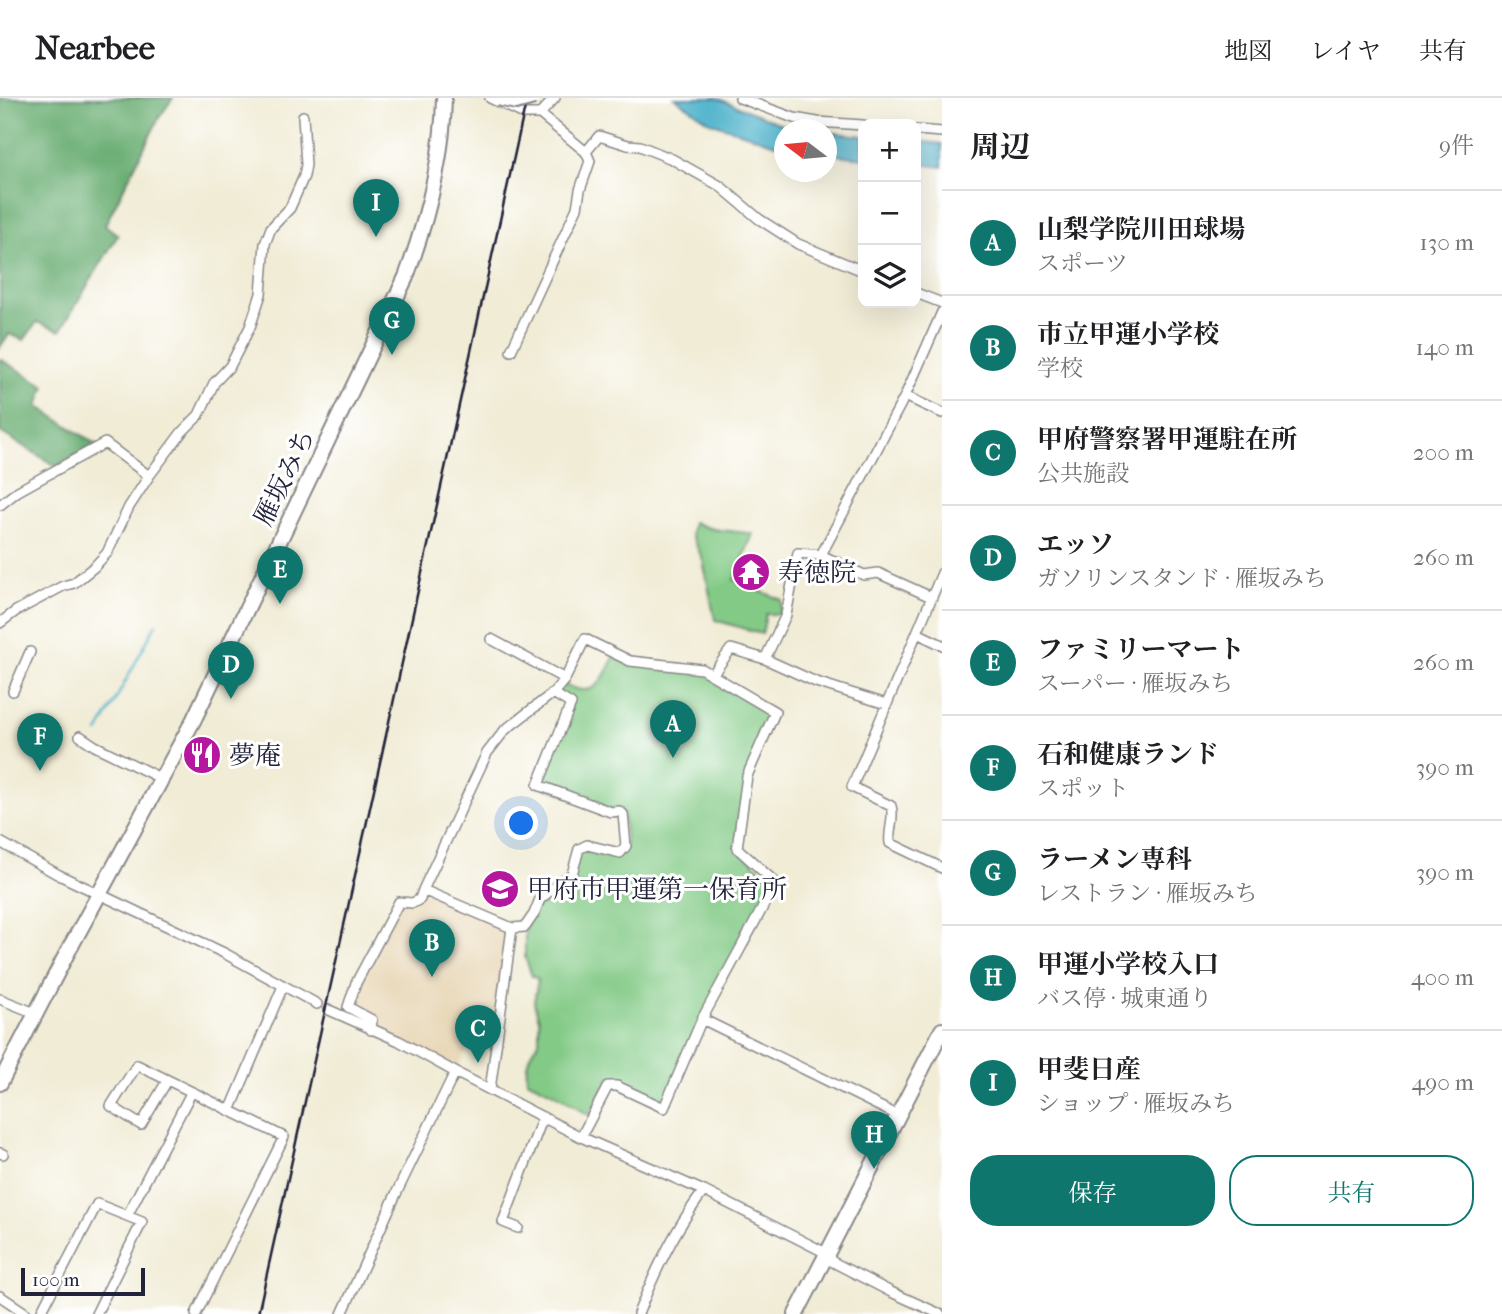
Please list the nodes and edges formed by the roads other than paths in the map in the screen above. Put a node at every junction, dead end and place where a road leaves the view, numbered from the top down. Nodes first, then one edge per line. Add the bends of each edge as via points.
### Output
1 (444, 98) edge
2 (555, 98) edge
3 (740, 98) edge
4 (494, 99) edge
5 (534, 99) edge
6 (540, 114) junction
7 (303, 116) dead end
8 (858, 125) edge
9 (921, 130) edge
10 (942, 132) edge
11 (586, 152) junction
12 (858, 269) edge
13 (921, 295) edge
14 (942, 303) edge
15 (941, 317) edge
16 (511, 351) dead end
17 (905, 396) junction
18 (942, 413) edge
19 (149, 476) junction
20 (0, 505) edge
21 (821, 555) junction
22 (942, 573) edge
23 (931, 597) junction
24 (0, 623) edge
25 (917, 633) junction
26 (491, 639) dead end
27 (942, 645) edge
28 (30, 652) dead end
29 (765, 659) junction
30 (712, 675) junction
31 (565, 679) junction
32 (13, 691) dead end
33 (553, 693) junction
34 (886, 704) junction
35 (80, 736) dead end
36 (162, 779) junction
37 (0, 842) edge
38 (942, 868) edge
39 (423, 890) junction
40 (98, 894) junction
41 (512, 928) junction
42 (283, 986) junction
43 (0, 999) edge
44 (317, 1004) dead end
45 (329, 1010) dead end
46 (35, 1013) junction
47 (702, 1019) junction
48 (371, 1030) junction
49 (942, 1030) edge
50 (455, 1072) junction
51 (167, 1081) junction
52 (0, 1083) edge
53 (490, 1090) junction
54 (191, 1093) junction
55 (230, 1111) junction
56 (897, 1115) junction
57 (543, 1117) junction
58 (580, 1137) junction
59 (704, 1191) junction
60 (127, 1216) junction
61 (518, 1228) dead end
62 (828, 1254) junction
63 (0, 1296) edge
64 (27, 1314) edge
65 (40, 1314) edge
66 (96, 1314) edge
67 (196, 1314) edge
68 (342, 1314) edge
69 (638, 1314) edge
70 (796, 1314) edge
71 (939, 1314) edge

1 - 36 highway, 雁坂みち via 434,183 406,277
2 - 6 street
3 - 8 street via 794,118
4 - 5 street, bridge via 516,104
4 - 6 street via 524,114
6 - 11 street
7 - 19 street via 304,176 290,208 275,222 265,244 261,294 250,327 199,415
9 - 10 street
11 - 12 street via 599,136 672,159 720,186 759,219 799,244
11 - 16 street via 590,161 577,208
13 - 14 street
15 - 17 street
17 - 18 street
17 - 21 street
19 - 20 street via 105,443
19 - 24 street via 107,553 94,567 74,583
21 - 23 street via 864,575 878,573
21 - 29 street via 799,553 786,615
22 - 23 street
23 - 25 street
25 - 27 street
25 - 34 street
26 - 31 street
28 - 32 street
29 - 30 street via 731,649
29 - 34 street via 816,682
30 - 31 street via 702,669 630,661 585,639
30 - 47 street via 775,712 747,776 737,848 776,883
31 - 33 street
33 - 39 street via 505,730 487,753
33 - 41 street via 571,704 538,785 623,814 626,846 620,853 587,845 579,849 572,874 540,900 525,927
34 - 38 street via 852,788 891,806 890,843
35 - 36 street
36 - 40 highway, 雁坂みち
37 - 40 street
39 - 41 street
39 - 48 street via 413,903 398,902 356,983 348,1007 372,1020
40 - 42 street
40 - 46 highway, 雁坂みち
41 - 53 street
42 - 44 street
42 - 55 street
43 - 46 street
45 - 48 street
46 - 52 highway, 雁坂みち
47 - 56 street
47 - 58 street via 664,1108 608,1086
48 - 50 street
49 - 56 highway
50 - 53 street
50 - 68 street
51 - 51 street via 141,1125 111,1106 137,1065
51 - 54 street
53 - 57 street
54 - 55 street
54 - 60 street
55 - 67 street via 284,1137
56 - 62 highway
57 - 58 street
57 - 61 street via 503,1222
58 - 59 street
59 - 62 street
59 - 69 street via 684,1217
60 - 65 street via 97,1203
60 - 66 street via 142,1222
62 - 70 highway
62 - 71 street via 831,1261
63 - 64 street

